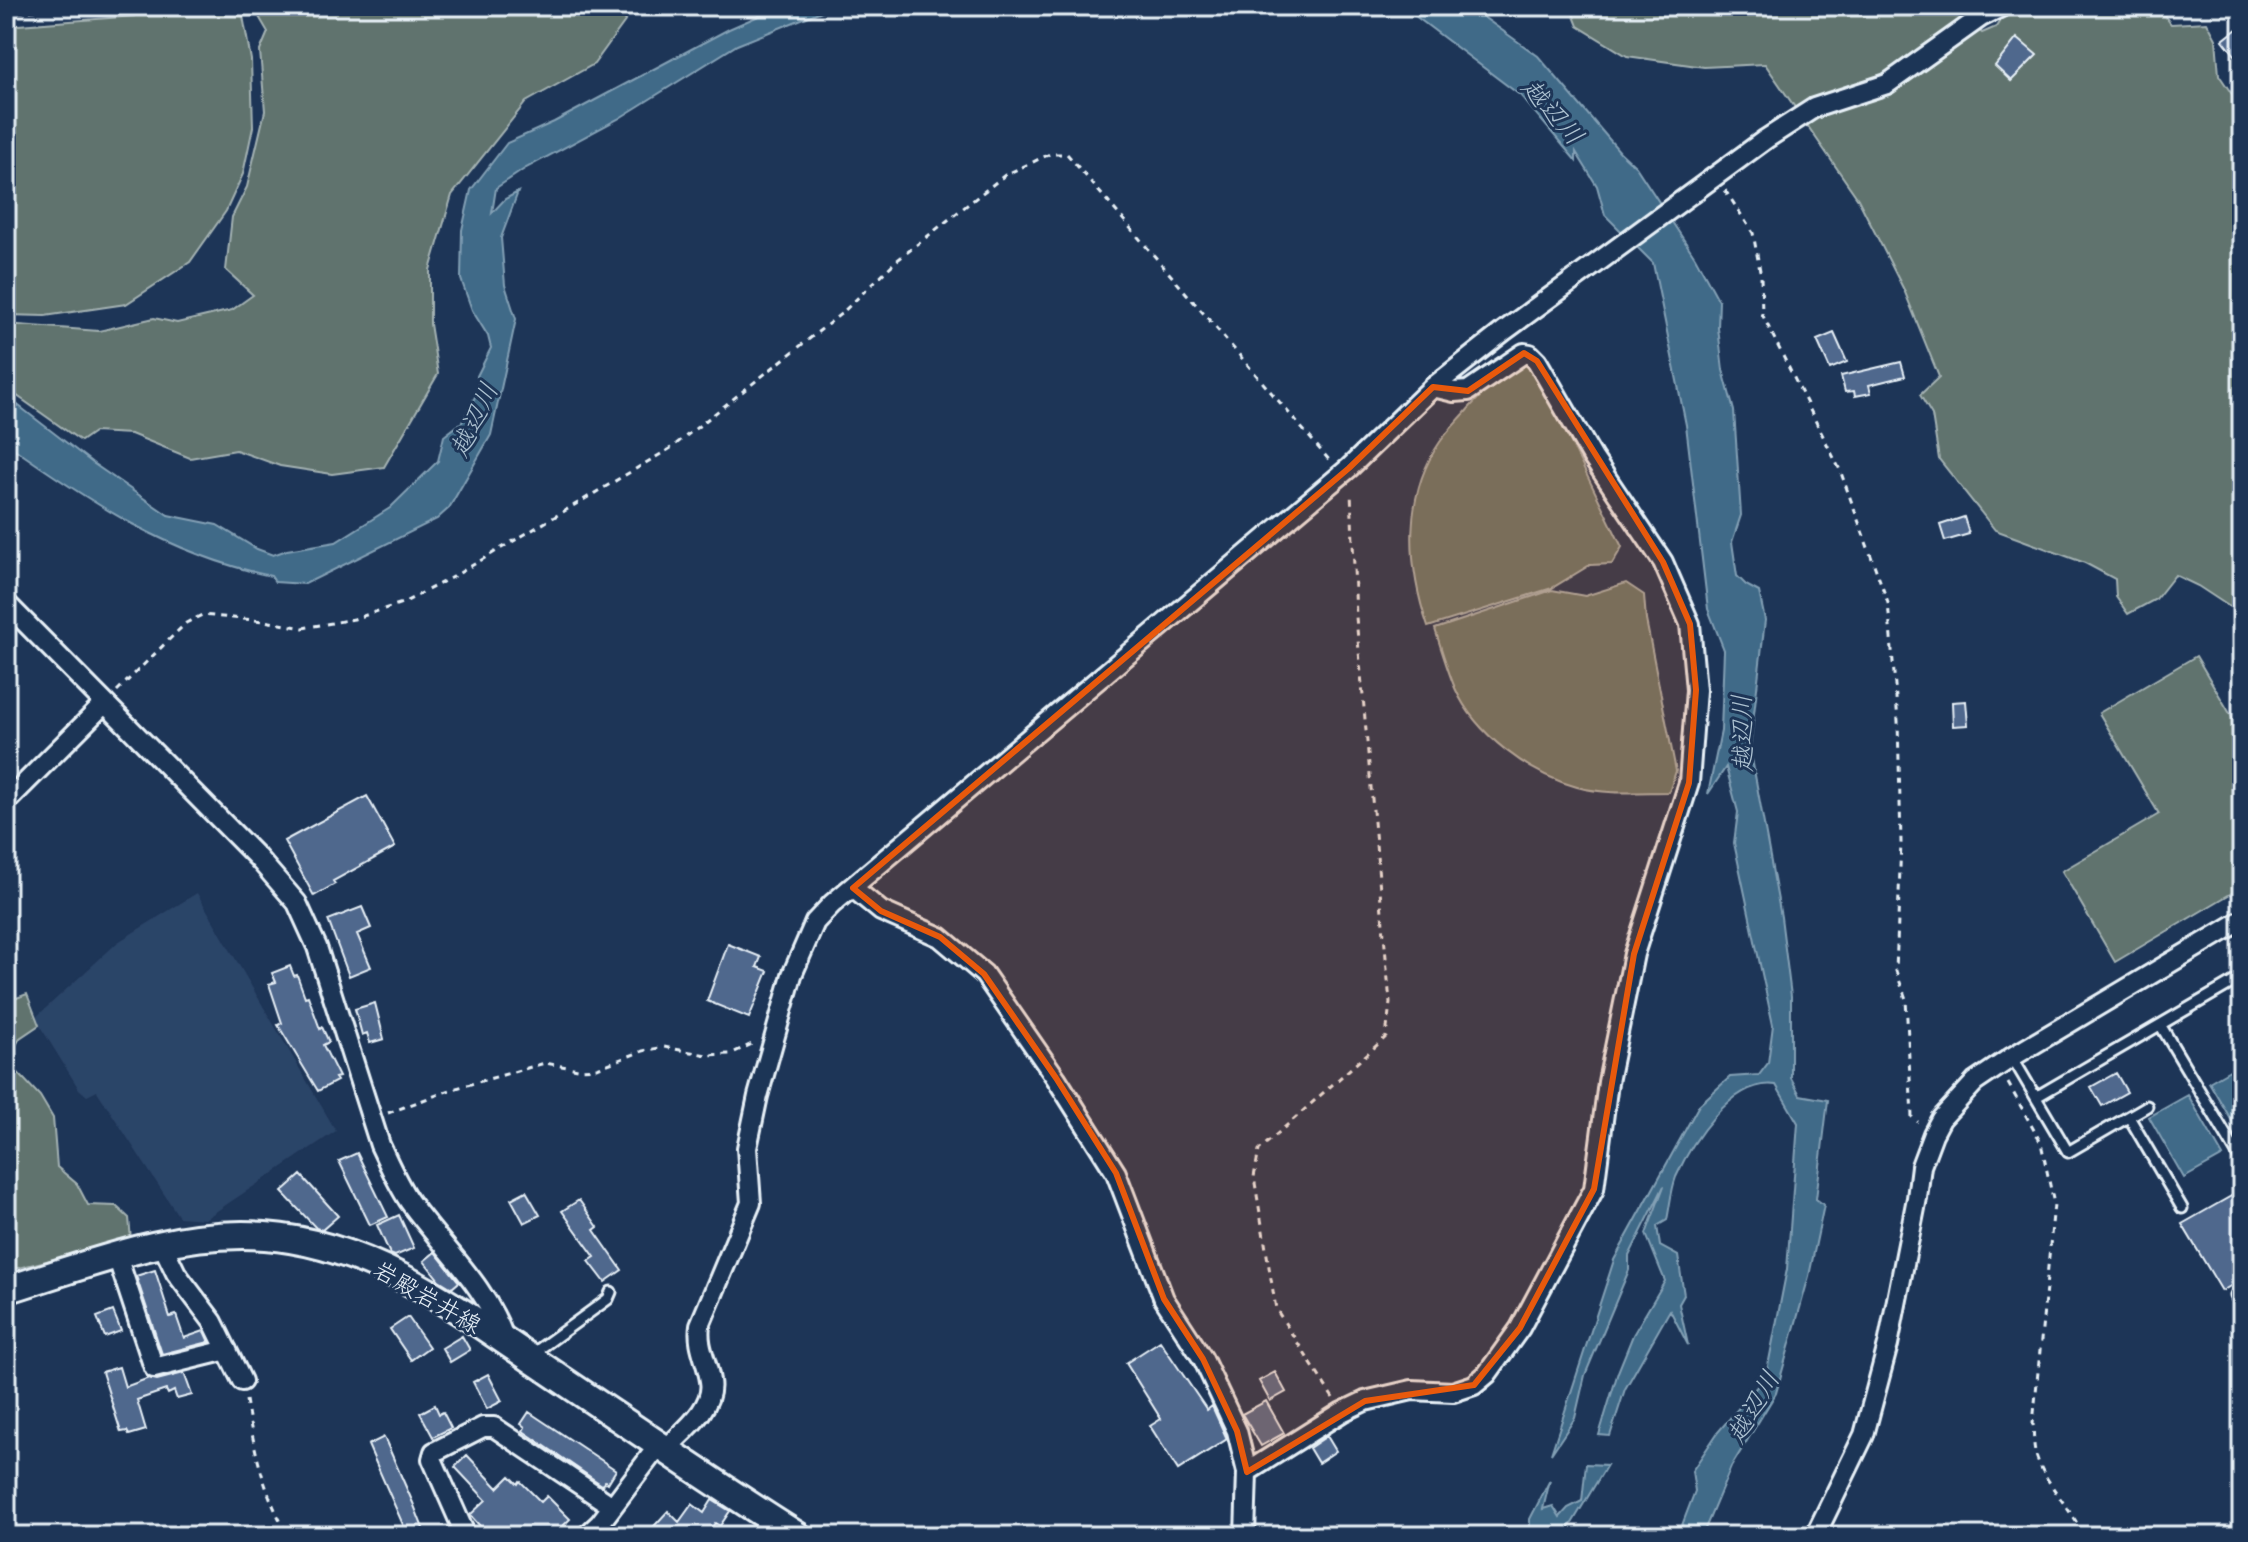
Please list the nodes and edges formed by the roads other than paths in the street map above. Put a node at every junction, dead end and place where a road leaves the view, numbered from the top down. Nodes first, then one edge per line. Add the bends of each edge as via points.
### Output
1 (2003, 6) edge
2 (1433, 387) junction
3 (6, 603) edge
4 (105, 703) junction
5 (6, 802) edge
6 (853, 888) junction
7 (2242, 920) edge
8 (2242, 977) edge
9 (2161, 1026) junction
10 (2005, 1061) junction
11 (2036, 1097) junction
12 (2147, 1106) dead end
13 (2129, 1117) junction
14 (2242, 1162) edge
15 (2182, 1208) dead end
16 (162, 1244) junction
17 (117, 1256) junction
18 (6, 1290) edge
19 (611, 1292) dead end
20 (2236, 1296) dead end
21 (2242, 1307) edge
22 (505, 1341) junction
23 (227, 1350) junction
24 (529, 1357) junction
25 (242, 1381) road end
26 (662, 1447) junction
27 (1247, 1472) junction
28 (612, 1506) junction
29 (599, 1532) edge
30 (466, 1536) edge
31 (798, 1536) edge
32 (1245, 1536) edge
33 (1815, 1536) edge

1 - 2 street via 1887,84 1814,108 1697,188
2 - 6 street via 1345,471
2 - 27 street via 1468,391 1524,353 1537,361 1593,458 1663,562 1690,624 1696,690 1689,783 1634,954 1608,1082 1594,1189 1520,1328 1474,1385 1453,1392 1412,1390 1365,1401
3 - 4 street
4 - 5 street
4 - 22 street via 297,903 317,947 394,1175 491,1309
6 - 26 street via 815,922 792,975 747,1148 751,1203 700,1325 698,1341 711,1393 704,1409
6 - 27 street via 881,911 940,937 984,974 1048,1066 1116,1173 1164,1299 1203,1359 1237,1431
7 - 10 street
8 - 9 lane
9 - 11 lane
9 - 14 lane
10 - 11 lane
10 - 33 street via 1957,1100 1933,1134 1921,1166 1888,1345 1864,1435
11 - 13 lane via 2068,1152
12 - 13 lane
13 - 15 lane
16 - 17 main road, 岩殿岩井線
16 - 22 main road, 岩殿岩井線 via 198,1237 265,1236 331,1249 408,1282
16 - 23 street
17 - 18 main road, 岩殿岩井線
17 - 23 street via 154,1368
19 - 24 lane
20 - 21 lane
22 - 24 main road, 岩殿岩井線
23 - 25 street
24 - 26 main road, 岩殿岩井線
26 - 28 street
26 - 31 main road, 岩殿岩井線
27 - 32 street
28 - 29 street
28 - 30 street via 494,1427 483,1427 434,1452 432,1459

